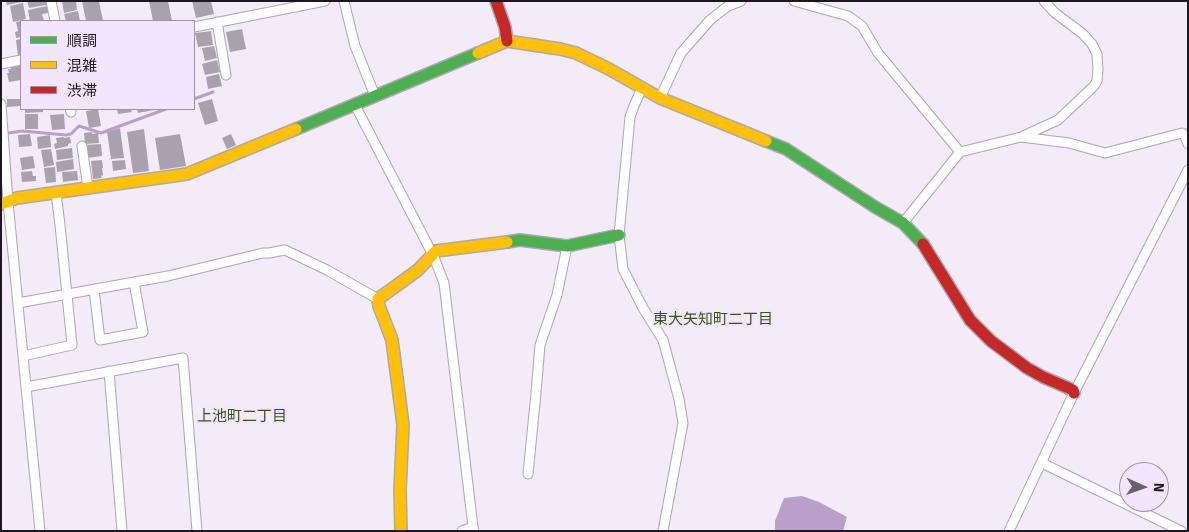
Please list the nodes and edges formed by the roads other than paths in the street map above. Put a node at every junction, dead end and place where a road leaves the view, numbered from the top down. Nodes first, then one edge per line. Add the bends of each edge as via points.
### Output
1 (52, 1) edge
2 (325, 1) edge
3 (344, 1) edge
4 (496, 1) edge
5 (741, 1) edge
6 (794, 1) edge
7 (1044, 1) edge
8 (55, 20) edge
9 (216, 22) junction
10 (195, 27) edge
11 (508, 40) junction
12 (20, 60) edge
13 (1, 64) edge
14 (226, 75) dead end
15 (642, 88) junction
16 (375, 96) junction
17 (660, 98) junction
18 (1, 104) edge
19 (355, 105) junction
20 (1021, 137) junction
21 (1188, 144) edge
22 (82, 146) dead end
23 (960, 152) junction
24 (3, 160) edge
25 (1188, 170) edge
26 (88, 188) junction
27 (56, 193) junction
28 (5, 203) edge
29 (903, 223) junction
30 (620, 235) junction
31 (567, 246) junction
32 (433, 255) junction
33 (134, 282) junction
34 (94, 289) junction
35 (67, 294) junction
36 (378, 299) junction
37 (18, 303) junction
38 (23, 356) junction
39 (109, 372) junction
40 (26, 387) junction
41 (1074, 394) junction
42 (1043, 459) junction
43 (528, 474) dead end
44 (473, 529) edge
45 (40, 531) edge
46 (122, 531) edge
47 (197, 531) edge
48 (401, 531) edge
49 (462, 531) edge
50 (663, 531) edge
51 (1009, 531) edge
52 (1181, 531) edge

1 - 8 street
2 - 9 street
3 - 16 street via 355,46
4 - 11 street
5 - 17 street via 728,6 710,20 681,53
6 - 23 street via 848,16 862,26 878,53
7 - 20 street via 1092,44 1098,61 1097,80 1058,120
9 - 10 street
9 - 14 street
11 - 15 street via 576,54
11 - 16 street
12 - 13 street
15 - 17 street
15 - 30 street via 630,118
16 - 19 street
17 - 29 street via 786,149
18 - 24 street
19 - 26 street via 188,174
19 - 32 street
20 - 21 street via 1069,143 1105,153 1182,134
20 - 23 street
22 - 26 street
23 - 29 street
24 - 28 street
25 - 41 street
26 - 27 street
27 - 28 street via 17,198
27 - 35 street
28 - 37 street
29 - 41 street via 921,241 975,326 1020,363 1073,390
30 - 31 street
30 - 50 street via 623,269 664,340 683,423
31 - 32 street via 520,240 436,251
31 - 43 street via 540,345
32 - 36 street
32 - 44 street via 444,283
33 - 34 street
33 - 34 street via 143,332 100,340
33 - 36 street via 286,250
34 - 35 street
35 - 37 street
35 - 38 street via 72,345
36 - 48 street via 392,340 403,425
37 - 38 street
38 - 40 street
39 - 40 street
39 - 46 street
39 - 47 street via 183,358
40 - 45 street
41 - 42 street
42 - 51 street
42 - 52 street via 1044,464
44 - 49 street

